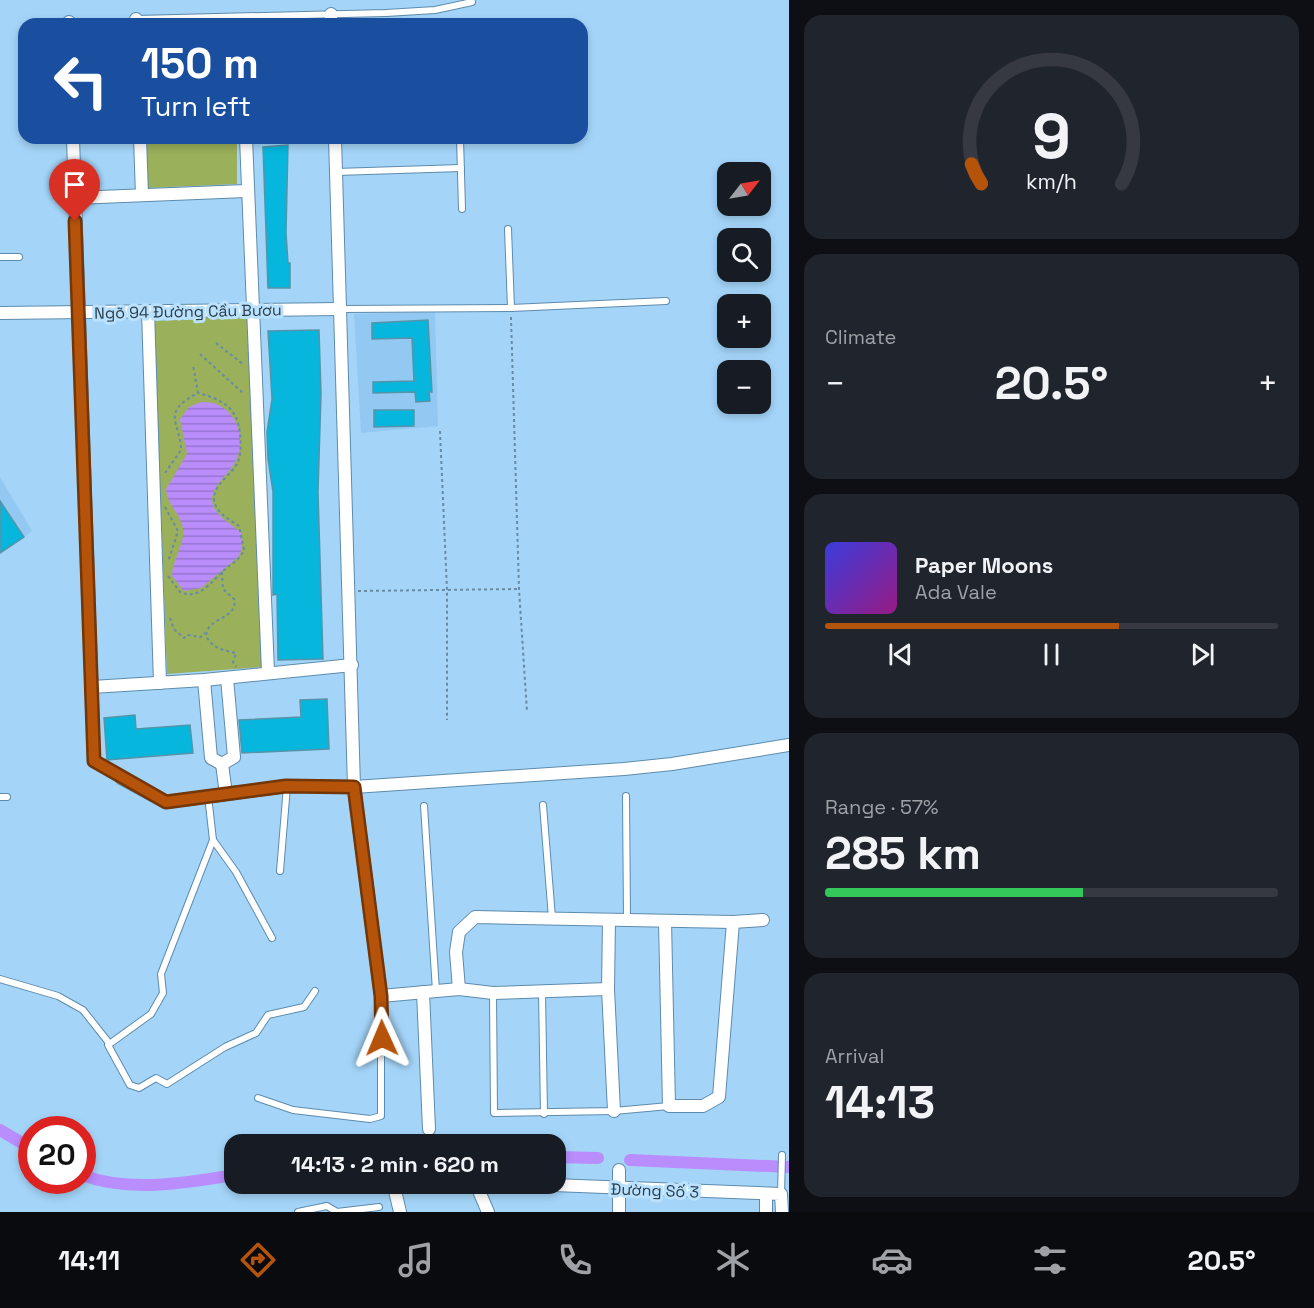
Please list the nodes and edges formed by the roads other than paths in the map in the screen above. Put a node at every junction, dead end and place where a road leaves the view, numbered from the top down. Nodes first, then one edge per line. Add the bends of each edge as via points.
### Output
1 (472, 2) dead end
2 (343, 18) edge
3 (73, 144) edge
4 (140, 144) edge
5 (246, 144) edge
6 (334, 144) edge
7 (460, 144) edge
8 (461, 168) junction
9 (336, 172) junction
10 (246, 191) junction
11 (142, 195) junction
12 (75, 198) junction
13 (462, 209) dead end
14 (508, 229) dead end
15 (0, 257) edge
16 (19, 257) dead end
17 (666, 301) dead end
18 (511, 308) junction
19 (340, 309) junction
20 (251, 310) junction
21 (148, 311) junction
22 (78, 312) junction
23 (0, 313) edge
24 (352, 665) junction
25 (268, 672) junction
26 (227, 678) junction
27 (204, 680) junction
28 (160, 683) junction
29 (92, 687) junction
30 (789, 746) edge
31 (94, 761) joint
32 (222, 764) junction
33 (121, 778) joint
34 (286, 786) junction
35 (354, 787) junction
36 (226, 794) junction
37 (208, 796) junction
38 (626, 796) dead end
39 (543, 805) dead end
40 (424, 806) dead end
41 (213, 840) junction
42 (280, 871) dead end
43 (552, 918) junction
44 (627, 919) junction
45 (609, 920) junction
46 (763, 920) dead end
47 (665, 921) junction
48 (733, 922) junction
49 (272, 938) dead end
50 (0, 979) edge
51 (459, 989) junction
52 (608, 989) junction
53 (315, 991) dead end
54 (429, 992) junction
55 (542, 992) junction
56 (493, 993) junction
57 (381, 996) junction
58 (109, 1043) junction
59 (258, 1098) dead end
60 (669, 1106) junction
61 (614, 1111) junction
62 (544, 1114) junction
63 (429, 1129) dead end
64 (782, 1155) dead end
65 (619, 1170) dead end
66 (566, 1186) edge
67 (620, 1189) junction
68 (781, 1189) junction
69 (396, 1194) edge
70 (404, 1194) edge
71 (480, 1194) edge
72 (766, 1194) junction
73 (379, 1207) dead end
74 (298, 1212) edge
75 (400, 1212) edge
76 (409, 1212) edge
77 (488, 1212) edge
78 (619, 1212) edge
79 (766, 1212) edge
80 (782, 1212) edge

1 - 2 lane via 435,10
3 - 12 street
4 - 11 street
5 - 10 street
6 - 9 street
7 - 8 lane
8 - 9 lane
8 - 13 lane
9 - 19 street
10 - 11 street
10 - 20 street
11 - 12 street
12 - 22 street
14 - 18 lane
15 - 16 lane
17 - 18 lane
18 - 19 lane
19 - 20 street, Ngõ 94 Đường Cầu Bươu
19 - 24 street
20 - 21 street, Ngõ 94 Đường Cầu Bươu
20 - 25 street
21 - 22 street, Ngõ 94 Đường Cầu Bươu
21 - 28 street
22 - 23 street, Ngõ 94 Đường Cầu Bươu
22 - 29 street
24 - 25 street
24 - 35 street
25 - 26 street
26 - 27 street
26 - 32 street via 234,756
27 - 28 street
27 - 32 street via 211,758
28 - 29 street
29 - 31 street
30 - 35 street via 643,767
31 - 33 lane
32 - 36 street
33 - 37 street via 166,802
34 - 35 street
34 - 36 street
34 - 42 lane
35 - 57 street
36 - 37 street
37 - 41 lane
38 - 44 lane
39 - 43 lane
40 - 54 lane
41 - 49 lane via 236,872
41 - 58 lane via 161,974 163,993 151,1014
43 - 45 street
43 - 51 street via 475,917 459,932
44 - 45 street
44 - 47 street
45 - 52 street
46 - 48 street
47 - 48 street
47 - 60 street
48 - 60 street via 719,1097 703,1106
50 - 58 lane via 58,996 83,1010
51 - 54 street
51 - 56 street
52 - 55 street
52 - 61 street
53 - 58 lane via 304,1007 268,1015 256,1033 225,1047 165,1085 153,1078 139,1088 133,1087
54 - 57 street
54 - 63 street
55 - 56 street
55 - 62 lane
56 - 62 lane via 494,1113
57 - 59 lane via 381,1116 370,1119 293,1110
60 - 61 lane
61 - 62 lane
64 - 68 lane
65 - 67 street
66 - 67 street, Đường Số 3
67 - 72 street, Đường Số 3
67 - 78 street
68 - 72 street, Đường Số 3
68 - 80 street
69 - 75 street
70 - 76 street
71 - 77 street
72 - 79 street
73 - 74 lane via 337,1212 327,1206

